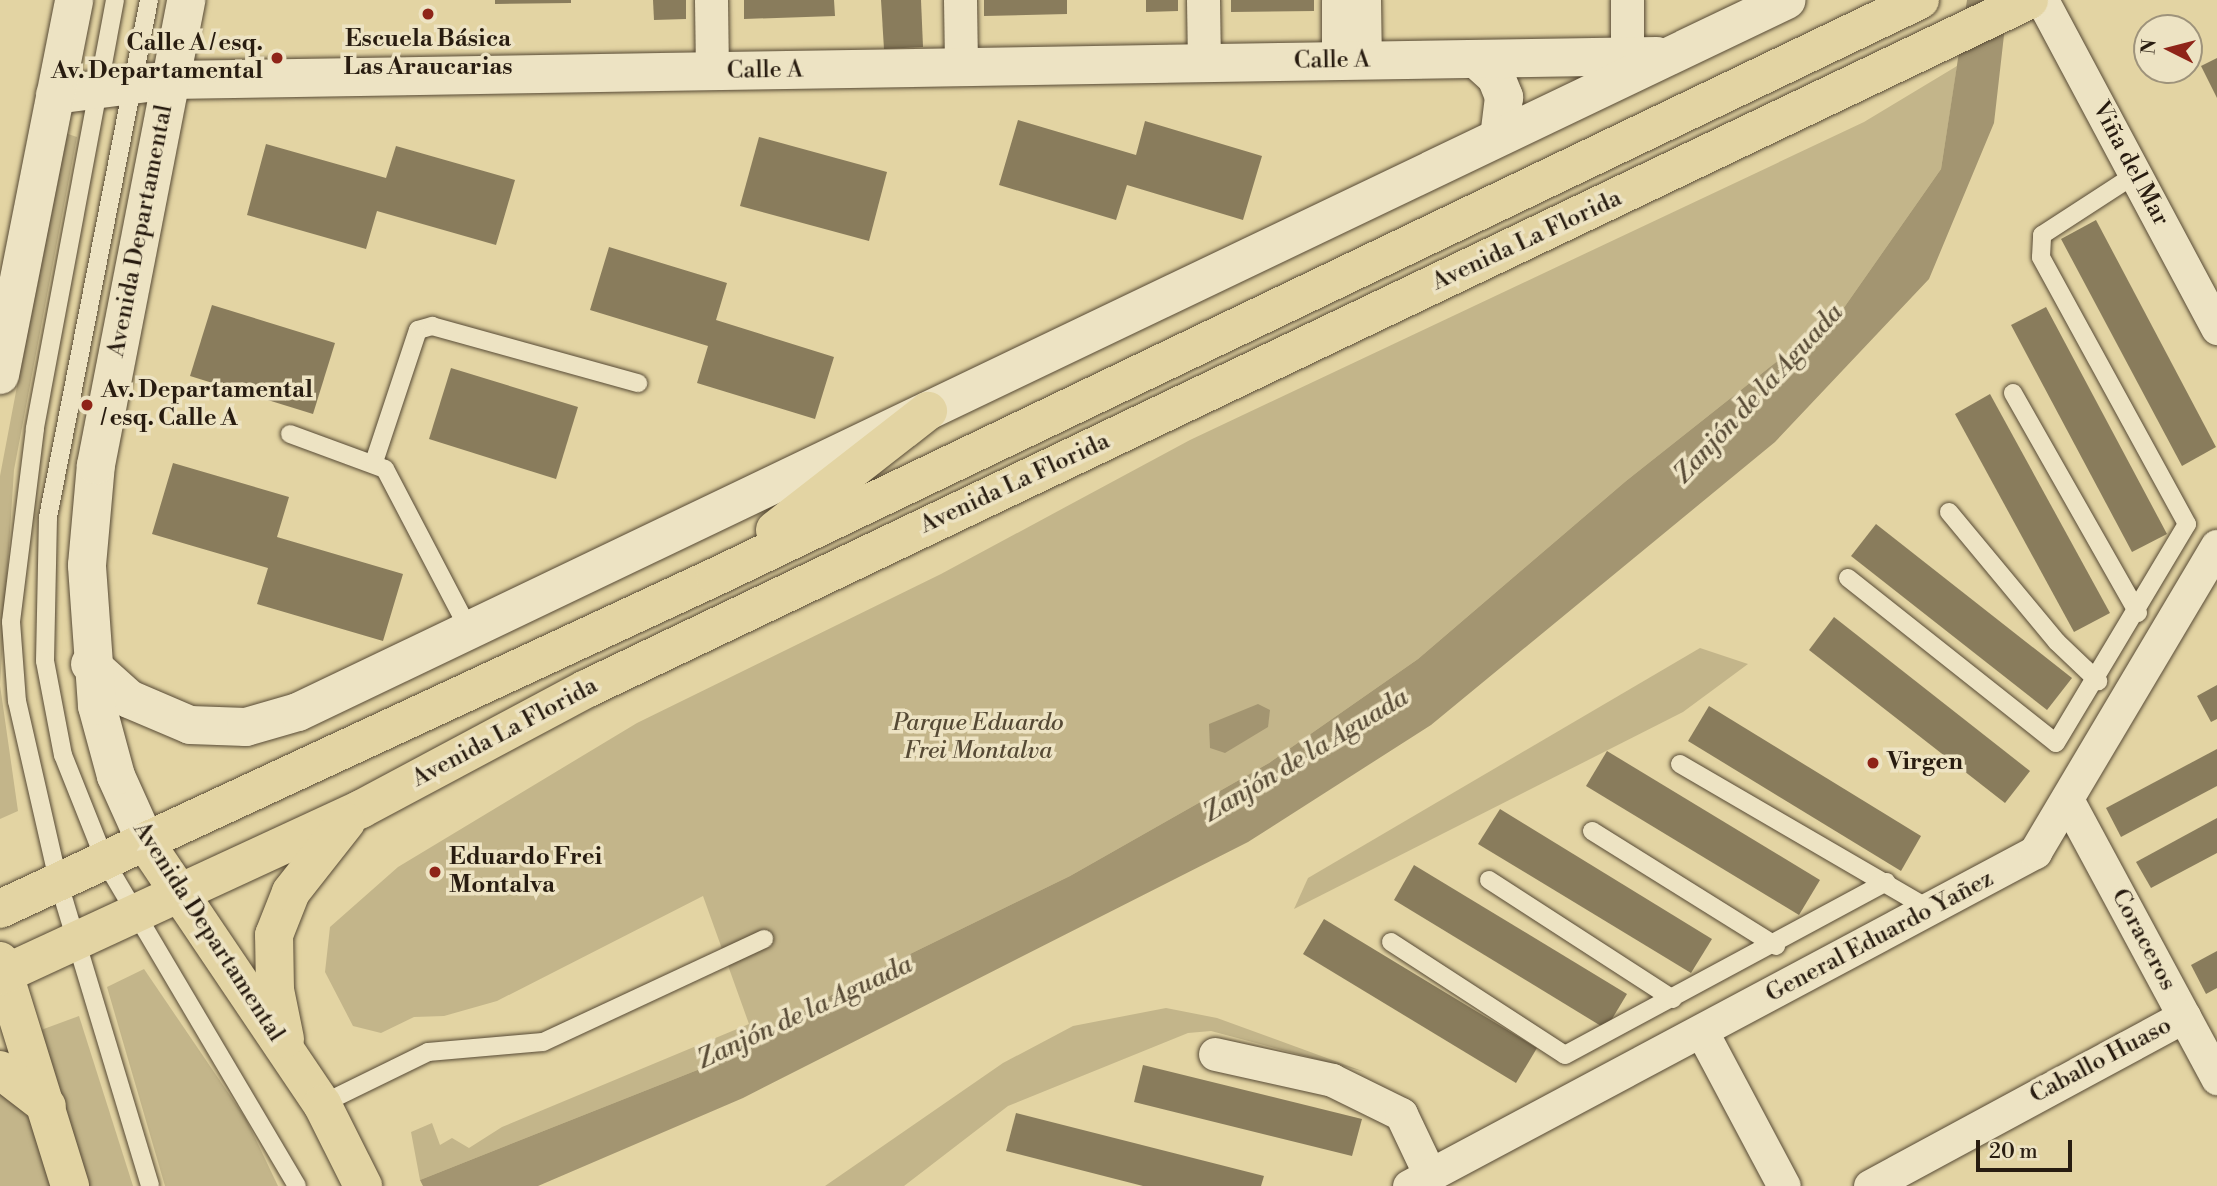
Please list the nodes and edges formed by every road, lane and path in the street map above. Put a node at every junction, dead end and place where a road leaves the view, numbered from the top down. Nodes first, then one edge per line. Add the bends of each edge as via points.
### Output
1 (74, 0) edge
2 (115, 0) edge
3 (149, 0) edge
4 (186, 0) edge
5 (711, 0) edge
6 (960, 0) edge
7 (1203, 0) edge
8 (1338, 0) edge
9 (1364, 0) edge
10 (1627, 0) edge
11 (1787, 0) edge
12 (1920, 0) edge
13 (2030, 2) edge
14 (1627, 56) junction
15 (1670, 56) junction
16 (1476, 59) junction
17 (1352, 61) junction
18 (1204, 63) junction
19 (961, 67) junction
20 (712, 71) junction
21 (171, 80) junction
22 (115, 87) junction
23 (55, 95) junction
24 (1499, 136) junction
25 (2136, 174) junction
26 (2217, 328) edge
27 (0, 375) edge
28 (638, 383) dead end
29 (2013, 393) dead end
30 (928, 411) junction
31 (290, 435) dead end
32 (374, 462) junction
33 (1948, 512) dead end
34 (2217, 546) edge
35 (715, 577) junction
36 (1848, 578) dead end
37 (2138, 613) junction
38 (469, 630) junction
39 (90, 664) junction
40 (2098, 681) junction
41 (1680, 764) dead end
42 (2068, 802) junction
43 (361, 809) junction
44 (1592, 831) dead end
45 (147, 845) junction
46 (106, 863) junction
47 (1489, 880) dead end
48 (1886, 882) junction
49 (59, 884) junction
50 (182, 894) junction
51 (0, 909) edge
52 (1931, 910) junction
53 (133, 917) junction
54 (764, 939) dead end
55 (1391, 942) dead end
56 (77, 943) junction
57 (1776, 946) junction
58 (1, 971) edge
59 (1673, 999) junction
60 (2184, 1016) junction
61 (1702, 1032) junction
62 (1215, 1054) dead end
63 (294, 1064) junction
64 (0, 1070) edge
65 (2217, 1078) edge
66 (322, 1104) junction
67 (47, 1105) junction
68 (1419, 1180) edge
69 (70, 1186) edge
70 (150, 1186) edge
71 (297, 1186) edge
72 (363, 1186) edge
73 (1784, 1186) edge
74 (1870, 1186) edge

1 - 23 street
2 - 22 lane
3 - 22 lane
4 - 21 street, Avenida Departamental
5 - 20 street
6 - 19 street
7 - 18 street
8 - 17 street
9 - 17 street
10 - 14 street
11 - 15 street
12 - 35 main road, Avenida La Florida
13 - 25 street, Viña del Mar
13 - 43 main road, Avenida La Florida via 586,689
14 - 15 street, Calle A
14 - 16 street, Calle A
15 - 24 street
16 - 17 street, Calle A
16 - 24 street via 1496,77 1504,97
17 - 18 street, Calle A
18 - 19 street, Calle A
19 - 20 street, Calle A
20 - 21 street, Calle A
21 - 22 street, Calle A
21 - 39 street, Avenida Departamental via 96,465 87,565
22 - 23 street, Calle A
22 - 46 lane via 43,565 52,708 78,801
22 - 49 lane via 35,429 12,597 18,701
23 - 27 street
24 - 30 street
25 - 26 street, Viña del Mar
25 - 37 lane via 2042,235 2040,257 2188,524
28 - 32 lane via 432,326 418,330
29 - 37 lane
30 - 35 main road
30 - 38 street
31 - 32 lane
32 - 38 lane via 385,468
33 - 40 lane
34 - 42 street, General Eduardo Yañez
35 - 45 main road, Avenida La Florida
36 - 40 lane via 2056,743
37 - 40 lane
38 - 39 street via 298,712 246,727 190,725 156,714
39 - 45 street, Avenida Departamental via 112,764
41 - 48 lane
42 - 52 street, General Eduardo Yañez via 2035,852
42 - 60 street, Coraceros
43 - 50 main road, Avenida La Florida
43 - 63 main road via 316,856 274,934 275,990
44 - 57 lane
45 - 46 main road, Avenida La Florida
45 - 50 main road, Avenida Departamental
46 - 49 main road, Avenida La Florida
46 - 53 lane
47 - 59 lane
48 - 52 lane
48 - 57 lane
49 - 51 main road, Avenida La Florida
49 - 56 lane
50 - 53 main road, Avenida La Florida
50 - 63 main road, Avenida Departamental
52 - 61 street, General Eduardo Yañez
53 - 56 main road, Avenida La Florida
53 - 71 lane via 282,1151
54 - 66 lane via 543,1042 428,1052
55 - 59 lane via 1565,1055
56 - 58 main road, Avenida La Florida
56 - 70 lane
57 - 59 lane
58 - 67 main road
60 - 65 street, Coraceros
60 - 74 street, Caballo Huaso
61 - 68 street, General Eduardo Yañez
61 - 73 street
62 - 68 street via 1332,1080 1401,1114
63 - 66 main road, Avenida Departamental
64 - 67 main road
66 - 72 main road, Avenida Departamental
67 - 69 main road

